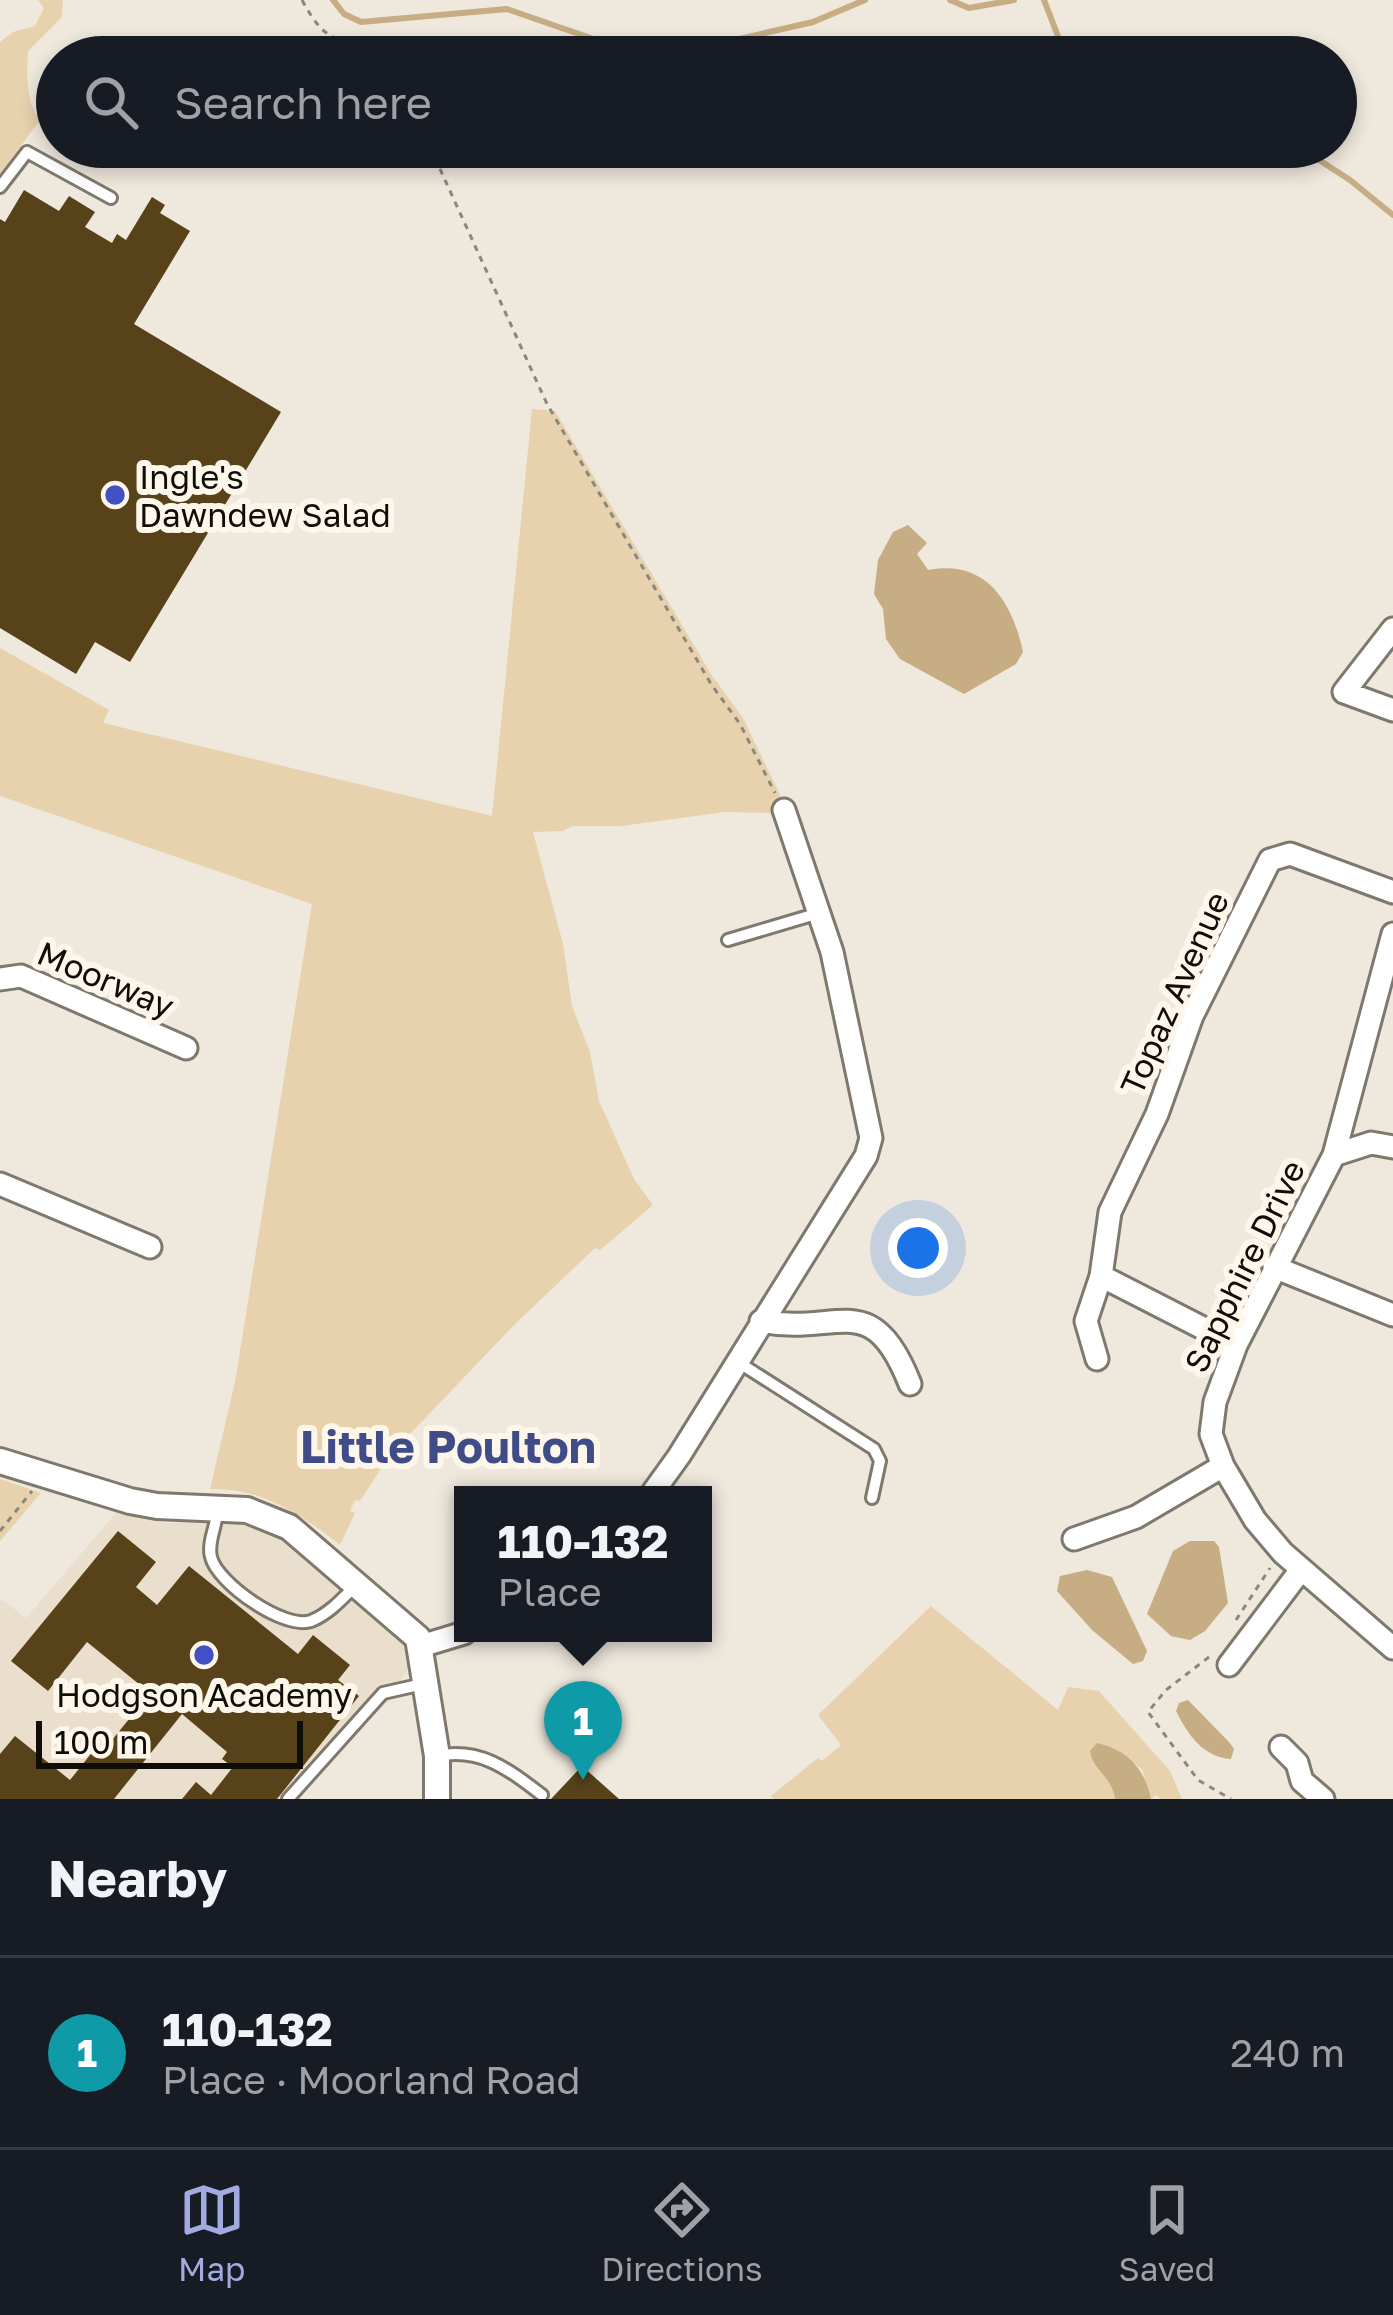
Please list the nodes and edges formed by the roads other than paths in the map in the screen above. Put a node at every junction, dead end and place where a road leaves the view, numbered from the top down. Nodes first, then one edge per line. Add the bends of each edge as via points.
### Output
1 (36, 157) edge
2 (56, 168) edge
3 (0, 188) edge
4 (111, 198) dead end
5 (1393, 629) edge
6 (1393, 710) edge
7 (784, 810) road end
8 (1393, 892) edge
9 (819, 913) junction
10 (1393, 934) edge
11 (728, 940) dead end
12 (0, 979) edge
13 (186, 1048) dead end
14 (1393, 1147) edge
15 (1334, 1155) junction
16 (0, 1184) edge
17 (150, 1247) dead end
18 (1274, 1267) junction
19 (1101, 1276) junction
20 (1393, 1315) edge
21 (761, 1322) junction
22 (1236, 1345) junction
23 (1097, 1358) dead end
24 (738, 1362) junction
25 (910, 1384) dead end
26 (0, 1461) edge
27 (1223, 1466) junction
28 (656, 1486) edge
29 (872, 1498) dead end
30 (217, 1507) junction
31 (1073, 1539) dead end
32 (1300, 1571) junction
33 (356, 1585) junction
34 (454, 1636) edge
35 (421, 1646) junction
36 (1393, 1648) edge
37 (1219, 1661) road end
38 (427, 1684) junction
39 (1281, 1747) dead end
40 (437, 1756) junction
41 (542, 1795) dead end
42 (288, 1799) edge
43 (437, 1799) edge
44 (1323, 1799) edge

1 - 3 lane via 27,152
2 - 4 lane
5 - 6 street via 1339,703
7 - 9 street
8 - 19 street, Topaz Avenue via 1290,854 1270,860 1192,1016 1110,1212
9 - 11 lane
9 - 21 street via 871,1138
10 - 15 street
12 - 13 street, Moorway via 21,976
14 - 15 street, Sapphire Drive via 1371,1143
15 - 18 street, Sapphire Drive
16 - 17 street
18 - 20 street
18 - 22 street, Sapphire Drive
19 - 22 street
19 - 23 street, Topaz Avenue via 1086,1321
21 - 24 street
21 - 25 street via 863,1322 896,1352
22 - 27 street, Sapphire Drive via 1211,1434
24 - 28 street
24 - 29 lane via 874,1449 880,1461
26 - 30 street via 157,1506
27 - 31 street via 1136,1517
27 - 32 street, Sapphire Drive
30 - 33 street via 289,1527
30 - 33 lane via 212,1562 270,1614 311,1621
32 - 36 street, Sapphire Drive
32 - 37 street
33 - 35 street
34 - 35 street
35 - 38 street
38 - 40 street
38 - 42 lane via 383,1694
39 - 44 street via 1297,1762 1292,1784
40 - 41 lane via 491,1759
40 - 43 street

